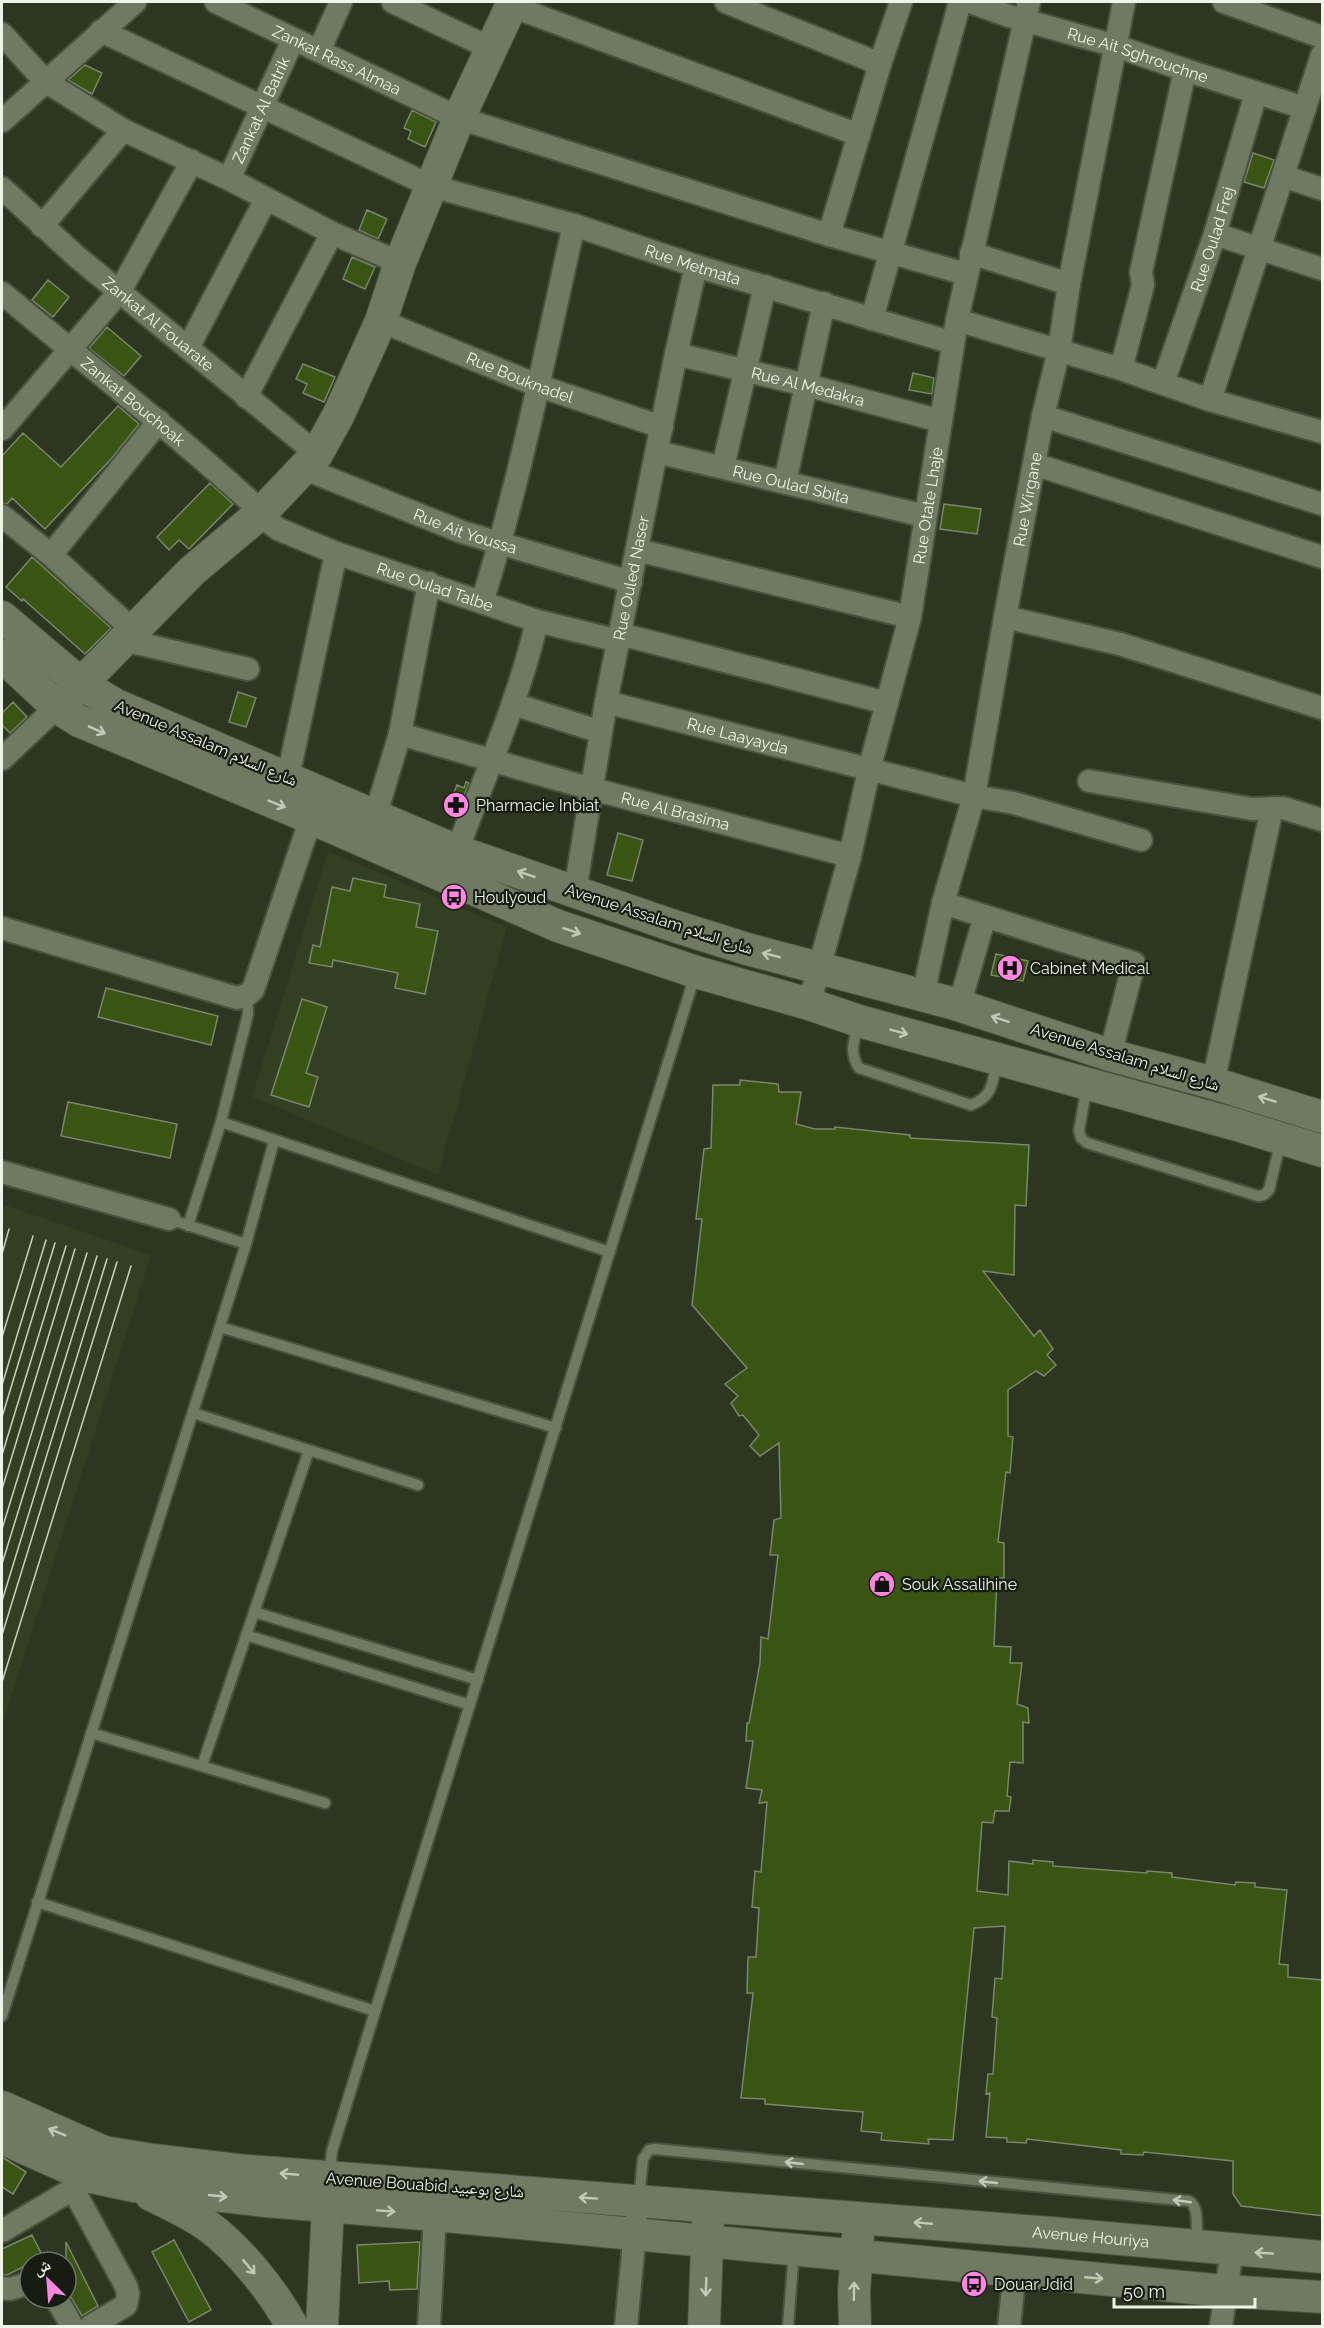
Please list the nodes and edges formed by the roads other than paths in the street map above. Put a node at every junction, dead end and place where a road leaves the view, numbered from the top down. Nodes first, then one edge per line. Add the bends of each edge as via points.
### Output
1 (135, 2) edge
2 (216, 2) edge
3 (340, 2) edge
4 (393, 2) edge
5 (726, 2) edge
6 (901, 2) edge
7 (960, 2) edge
8 (970, 2) edge
9 (1125, 2) edge
10 (1224, 2) edge
11 (512, 4) edge
12 (1027, 11) edge
13 (101, 32) junction
14 (2, 34) edge
15 (1323, 37) edge
16 (293, 40) junction
17 (1116, 46) junction
18 (490, 48) junction
19 (319, 51) junction
20 (1323, 55) edge
21 (880, 64) junction
22 (1185, 70) junction
23 (45, 81) junction
24 (1256, 93) junction
25 (1312, 102) edge
26 (263, 106) junction
27 (459, 118) junction
28 (2, 121) edge
29 (123, 130) junction
30 (859, 135) junction
31 (192, 161) junction
32 (1283, 176) junction
33 (229, 179) junction
34 (431, 186) junction
35 (2, 188) edge
36 (1323, 189) edge
37 (266, 199) junction
38 (574, 225) junction
39 (42, 226) junction
40 (332, 233) junction
41 (1215, 234) junction
42 (829, 235) junction
43 (1260, 247) junction
44 (889, 252) junction
45 (400, 263) junction
46 (968, 264) junction
47 (696, 266) junction
48 (1323, 269) edge
49 (1069, 284) junction
50 (765, 286) junction
51 (120, 291) junction
52 (2, 293) edge
53 (824, 303) junction
54 (872, 319) junction
55 (957, 320) junction
56 (381, 321) junction
57 (953, 343) junction
58 (188, 348) junction
59 (72, 350) junction
60 (1059, 350) junction
61 (676, 354) junction
62 (1121, 369) junction
63 (745, 370) junction
64 (1163, 383) junction
65 (806, 385) junction
66 (539, 386) junction
67 (246, 397) junction
68 (1210, 400) junction
69 (1043, 416) junction
70 (159, 421) junction
71 (941, 421) junction
72 (662, 427) junction
73 (2, 429) edge
74 (1323, 432) edge
75 (657, 452) junction
76 (311, 462) junction
77 (1034, 464) junction
78 (723, 467) junction
79 (785, 482) junction
80 (1323, 504) edge
81 (262, 512) junction
82 (2, 516) edge
83 (925, 516) junction
84 (501, 544) junction
85 (637, 550) junction
86 (336, 553) junction
87 (51, 555) junction
88 (1323, 557) edge
89 (631, 582) junction
90 (429, 583) junction
91 (482, 602) junction
92 (1005, 616) junction
93 (2, 617) edge
94 (910, 617) junction
95 (537, 621) junction
96 (129, 635) junction
97 (620, 638) junction
98 (2, 656) edge
99 (248, 669) dead end
100 (81, 684) junction
101 (606, 702) junction
102 (887, 703) junction
103 (513, 704) junction
104 (57, 707) junction
105 (1323, 708) edge
106 (601, 732) junction
107 (399, 734) junction
108 (2, 759) edge
109 (490, 760) junction
110 (869, 770) junction
111 (288, 777) junction
112 (1089, 781) dead end
113 (592, 789) junction
114 (974, 796) junction
115 (1272, 808) junction
116 (375, 817) junction
117 (311, 818) junction
118 (1323, 820) edge
119 (1140, 840) dead end
120 (457, 851) junction
121 (850, 856) junction
122 (575, 891) junction
123 (943, 903) junction
124 (985, 916) junction
125 (2, 928) edge
126 (820, 968) junction
127 (696, 972) junction
128 (247, 995) junction
129 (923, 995) junction
130 (809, 1004) junction
131 (957, 1005) junction
132 (859, 1021) junction
133 (944, 1044) junction
134 (1110, 1055) junction
135 (998, 1059) junction
136 (1213, 1083) junction
137 (1087, 1085) junction
138 (1323, 1117) edge
139 (221, 1122) junction
140 (1282, 1138) junction
141 (274, 1141) junction
142 (1323, 1151) edge
143 (2, 1172) edge
144 (178, 1223) junction
145 (246, 1244) junction
146 (610, 1252) junction
147 (220, 1327) junction
148 (193, 1413) junction
149 (556, 1428) junction
150 (309, 1450) junction
151 (418, 1485) dead end
152 (254, 1612) junction
153 (246, 1635) junction
154 (478, 1680) junction
155 (470, 1705) junction
156 (91, 1733) junction
157 (202, 1766) junction
158 (325, 1803) dead end
159 (37, 1902) junction
160 (375, 2011) junction
161 (2, 2016) edge
162 (2, 2107) edge
163 (2, 2138) edge
164 (88, 2172) junction
165 (134, 2186) junction
166 (329, 2192) junction
167 (638, 2202) junction
168 (709, 2208) junction
169 (435, 2215) junction
170 (859, 2218) junction
171 (2, 2231) edge
172 (635, 2234) junction
173 (707, 2241) junction
174 (794, 2249) junction
175 (1217, 2249) junction
176 (856, 2256) junction
177 (1323, 2257) edge
178 (1015, 2271) junction
179 (18, 2287) edge
180 (2, 2288) edge
181 (1225, 2291) junction
182 (1323, 2297) edge
183 (63, 2310) edge
184 (72, 2326) edge
185 (91, 2326) edge
186 (291, 2326) edge
187 (322, 2326) edge
188 (429, 2326) edge
189 (626, 2326) edge
190 (704, 2326) edge
191 (788, 2326) edge
192 (855, 2326) edge
193 (1009, 2326) edge
194 (1221, 2326) edge

1 - 13 street
2 - 16 street, Zankat Rass Almaa
3 - 19 street
4 - 18 street
5 - 21 street
6 - 21 street
7 - 44 street
8 - 12 street, Rue Ait Sghrouchne
9 - 17 street, Rue Wirgane
10 - 15 street
11 - 18 street
11 - 30 street
12 - 17 street, Rue Ait Sghrouchne
12 - 46 street, Rue Otate Lhaje
13 - 23 street
13 - 26 street, Rue Metmata
14 - 23 street
16 - 19 street, Zankat Rass Almaa
16 - 26 street, Zankat Al Batrik
17 - 22 street, Rue Ait Sghrouchne
17 - 49 street, Rue Wirgane
18 - 27 street
19 - 27 street, Zankat Rass Almaa
20 - 25 street
21 - 30 street
22 - 24 street, Rue Ait Sghrouchne
22 - 62 street via 1141,272 1143,285
23 - 28 street
23 - 29 street
24 - 25 street, Rue Ait Sghrouchne
24 - 41 street, Rue Oulad Frej
25 - 32 street
26 - 33 street, Zankat Al Batrik
26 - 34 street, Rue Metmata
27 - 34 street
27 - 42 street, Zankat Rass Almaa
29 - 31 street
29 - 39 street
30 - 42 street
31 - 33 street
31 - 51 street
32 - 36 street
32 - 43 street
33 - 37 street
34 - 38 street, Rue Metmata
34 - 45 street
35 - 39 street, Zankat Al Fouarate
37 - 40 street
37 - 58 street
38 - 47 street, Rue Metmata
38 - 66 street
39 - 51 street, Zankat Al Fouarate
40 - 45 street
40 - 67 street
41 - 43 street
41 - 64 street, Rue Oulad Frej
42 - 44 street, Zankat Rass Almaa
43 - 48 street
43 - 68 street
44 - 46 street, Zankat Rass Almaa
44 - 54 street
45 - 56 street
46 - 49 street, Zankat Rass Almaa
46 - 55 street, Rue Otate Lhaje
47 - 50 street, Rue Metmata
47 - 61 street, Rue Ouled Naser
49 - 60 street, Rue Wirgane
50 - 53 street, Rue Metmata
50 - 63 street
51 - 58 street, Zankat Al Fouarate
51 - 59 street
52 - 59 street, Zankat Bouchoak
53 - 54 street, Rue Metmata
53 - 65 street
54 - 57 street, Rue Metmata
55 - 57 street, Rue Otate Lhaje
55 - 60 street
56 - 66 street, Rue Bouknadel
56 - 76 street via 339,414
57 - 71 street, Rue Otate Lhaje
58 - 67 street, Zankat Al Fouarate
59 - 70 street, Zankat Bouchoak
59 - 73 street
60 - 62 street
60 - 69 street, Rue Wirgane
61 - 63 street, Rue Al Medakra
61 - 72 street, Rue Ouled Naser
62 - 64 street
63 - 65 street, Rue Al Medakra
63 - 78 street
64 - 68 street
65 - 71 street, Rue Al Medakra
65 - 79 street
66 - 72 street, Rue Bouknadel
66 - 84 street
67 - 76 street, Zankat Al Fouarate
68 - 74 street
69 - 77 street, Rue Wirgane
69 - 80 street
70 - 81 street, Zankat Bouchoak
70 - 87 street
71 - 83 street, Rue Otate Lhaje
72 - 75 street, Rue Ouled Naser
75 - 78 street, Rue Oulad Sbita
75 - 85 street, Rue Ouled Naser
76 - 81 street
76 - 84 street, Rue Ait Youssa via 430,520
77 - 88 street
77 - 92 street, Rue Wirgane
78 - 79 street, Rue Oulad Sbita
79 - 83 street, Rue Oulad Sbita
81 - 86 street, Rue Oulad Talbe via 279,529
81 - 96 street via 192,571
82 - 87 street
83 - 94 street, Rue Otate Lhaje
84 - 89 street, Rue Ait Youssa
84 - 91 street
85 - 89 street, Rue Ouled Naser
85 - 94 street
86 - 90 street, Rue Oulad Talbe
86 - 111 street
87 - 96 street
89 - 97 street, Rue Ouled Naser
90 - 91 street, Rue Oulad Talbe
90 - 107 street
91 - 95 street, Rue Oulad Talbe
92 - 105 street via 1120,644
92 - 114 street, Rue Wirgane
93 - 100 street, Avenue Assalam شارع السلام
94 - 102 street, Rue Otate Lhaje
95 - 97 street, Rue Oulad Talbe
95 - 103 street
96 - 99 street
96 - 100 street
97 - 101 street, Rue Ouled Naser
97 - 102 street, Rue Oulad Talbe
98 - 104 street, Avenue Assalam شارع السلام
100 - 104 street
100 - 111 street, Avenue Assalam شارع السلام via 116,705
101 - 106 street, Rue Ouled Naser
101 - 110 street, Rue Laayayda
102 - 110 street, Rue Otate Lhaje
103 - 106 street
103 - 109 street
104 - 108 street
104 -> 117 street, Avenue Assalam شارع السلام via 100,731
106 - 113 street, Rue Ouled Naser
107 - 109 street, Rue Al Brasima
107 - 116 street
109 - 113 street, Rue Al Brasima
109 - 120 street
110 - 114 street, Rue Laayayda
110 - 121 street, Rue Otate Lhaje
111 - 116 street, Avenue Assalam شارع السلام
112 - 115 street
113 - 121 street, Rue Al Brasima
113 - 122 street, Rue Ouled Naser
114 - 119 street, Rue Laayayda via 1014,803
114 - 123 street, Rue Wirgane
115 - 118 street
115 - 136 street
116 - 120 street, Avenue Assalam شارع السلام
117 -> 127 street, Avenue Assalam شارع السلام via 558,926
117 - 128 street via 253,990
122 -> 120 street, Avenue Assalam شارع السلام
121 - 126 street, Rue Otate Lhaje
126 -> 122 street, Avenue Assalam شارع السلام via 747,949
123 - 124 street
123 - 129 street, Rue Wirgane
124 - 131 street
124 - 134 street via 1134,963
125 - 128 street via 237,998
126 - 129 street, Avenue Assalam شارع السلام
126 - 130 street, Rue Otate Lhaje
127 - 130 street, Avenue Assalam شارع السلام
127 - 146 lane
128 - 139 lane via 248,1014
129 - 131 street, Avenue Assalam شارع السلام
130 - 132 street, Avenue Assalam شارع السلام
131 - 133 street
134 -> 131 street, Avenue Assalam شارع السلام
132 -> 133 street, Avenue Assalam شارع السلام
132 - 135 lane via 852,1051 860,1068 971,1104 983,1100 990,1092
133 - 135 street, Avenue Assalam شارع السلام
134 - 136 street, Avenue Assalam شارع السلام
135 - 137 street, Avenue Assalam شارع السلام
138 -> 136 street, Avenue Assalam شارع السلام
137 - 140 street, Avenue Assalam شارع السلام
137 - 140 lane via 1079,1131 1087,1143 1258,1196 1269,1190
139 - 141 lane
139 - 144 lane
140 - 142 street, Avenue Assalam شارع السلام
141 - 145 lane
141 - 146 lane
143 - 144 street
144 - 145 lane
145 - 147 lane
146 - 149 lane
147 - 148 lane
147 - 149 lane
148 - 150 lane
148 - 156 lane
149 - 154 lane
150 - 151 lane
150 - 152 lane
152 - 153 lane
152 - 154 lane
153 - 155 lane
153 - 157 lane
154 - 155 lane
155 - 160 lane
156 - 157 lane
156 - 159 lane
157 - 158 lane
159 - 160 lane
159 - 161 lane
160 - 166 lane via 332,2151
164 -> 162 street, Avenue Bouabid شارع بوعبيد
163 - 164 street, Avenue Bouabid شارع بوعبيد
164 - 165 street, Avenue Bouabid شارع بوعبيد
166 -> 164 street, Avenue Bouabid شارع بوعبيد via 177,2163
164 - 171 street
164 - 185 street via 128,2294 126,2306
165 -> 166 street, Avenue Bouabid شارع بوعبيد
165 -> 186 street via 209,2227 271,2293
167 -> 166 street, Avenue Bouabid شارع بوعبيد
166 -> 169 street, Avenue Bouabid شارع بوعبيد
166 - 187 street
167 - 168 street, Avenue Bouabid شارع بوعبيد
167 - 172 street
175 -> 167 lane via 1196,2234 1195,2205 1189,2201 655,2149 649,2150 643,2160
168 - 170 street, Avenue Bouabid شارع بوعبيد
168 - 173 street
169 - 172 street, Avenue Bouabid شارع بوعبيد
169 - 188 street
175 -> 170 street, Avenue Houriya
170 - 176 street
172 - 173 street, Avenue Bouabid شارع بوعبيد
172 - 189 street
173 - 174 street, Avenue Bouabid شارع بوعبيد
173 -> 190 street
174 - 176 street, Avenue Bouabid شارع بوعبيد
174 - 191 lane
177 -> 175 street, Avenue Houriya
175 - 181 street
176 - 178 street
192 -> 176 street
178 -> 181 street
178 - 193 street
179 - 180 street
181 - 182 street
181 - 194 street
183 - 184 street

